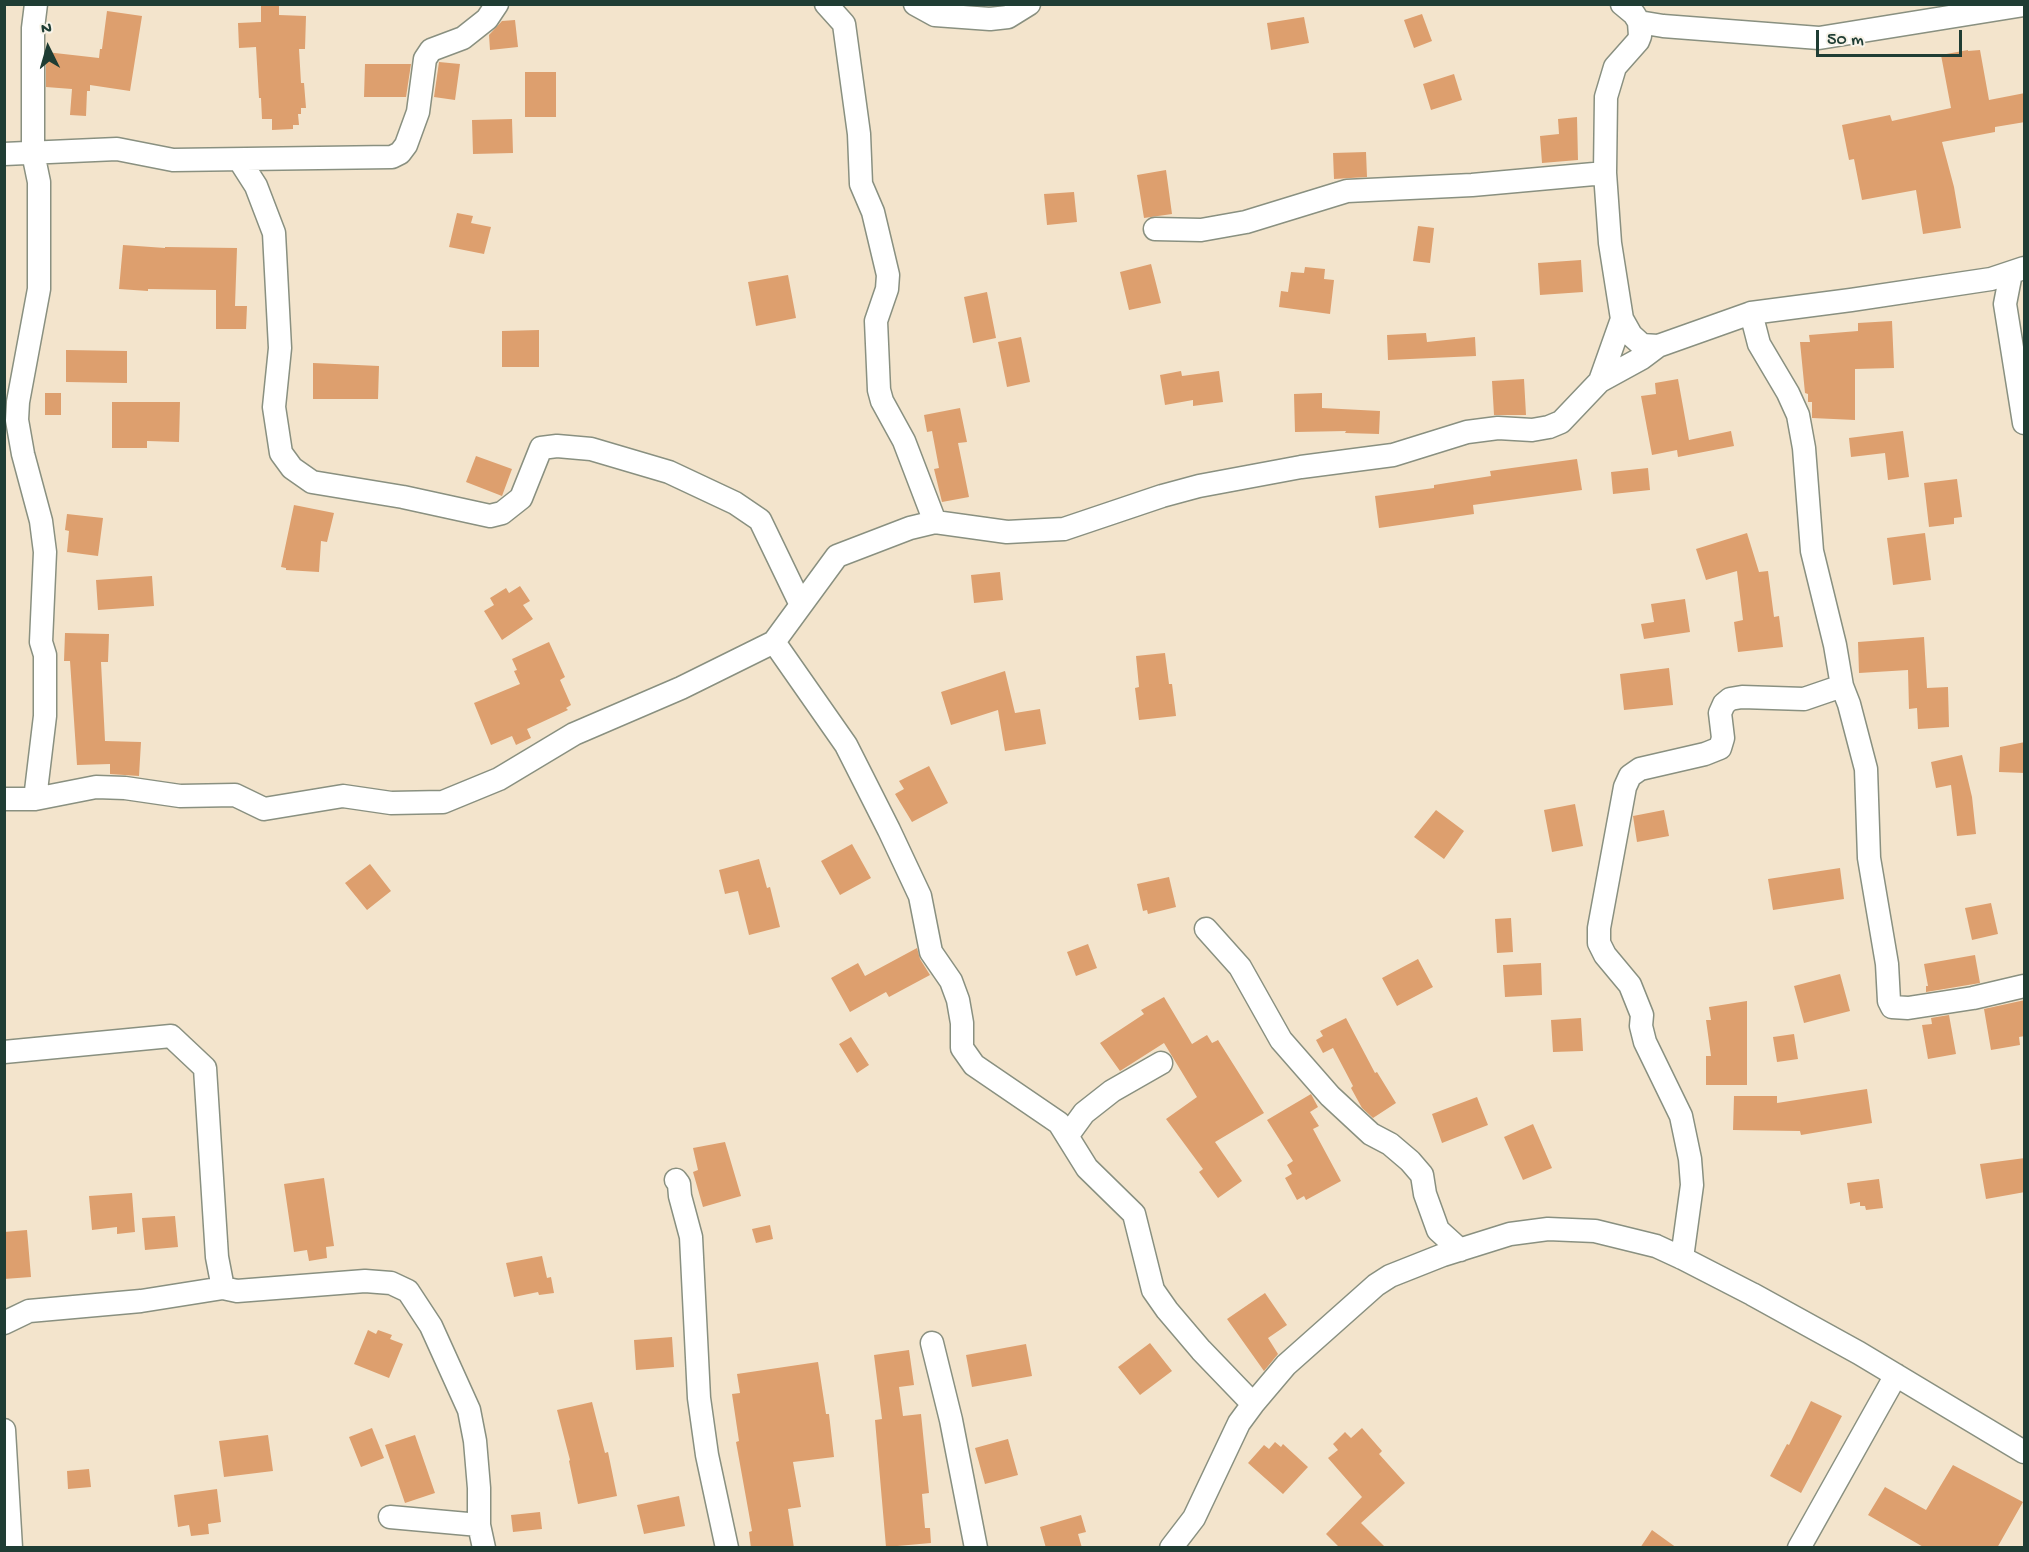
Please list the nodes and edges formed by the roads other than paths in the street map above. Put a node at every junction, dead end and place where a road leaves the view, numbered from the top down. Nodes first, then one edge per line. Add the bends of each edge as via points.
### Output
1 (36, 4) edge
2 (497, 4) edge
3 (826, 4) edge
4 (915, 4) edge
5 (1029, 4) edge
6 (1623, 4) edge
7 (2025, 5) edge
8 (1639, 22) junction
9 (33, 153) junction
10 (4, 154) edge
11 (240, 161) junction
12 (1605, 173) junction
13 (1155, 230) dead end
14 (2018, 270) edge
15 (1750, 313) junction
16 (1622, 319) junction
17 (1658, 346) junction
18 (1600, 381) junction
19 (2025, 423) edge
20 (935, 522) junction
21 (801, 605) junction
22 (774, 642) junction
23 (1842, 686) junction
24 (4, 799) edge
25 (35, 799) junction
26 (1206, 929) dead end
27 (2025, 986) edge
28 (4, 1052) edge
29 (1161, 1063) dead end
30 (1068, 1135) junction
31 (676, 1180) dead end
32 (1460, 1250) junction
33 (1682, 1258) junction
34 (223, 1288) junction
35 (4, 1323) edge
36 (932, 1343) dead end
37 (1896, 1375) junction
38 (1253, 1404) junction
39 (4, 1430) edge
40 (2025, 1452) edge
41 (390, 1517) dead end
42 (479, 1525) junction
43 (11, 1548) edge
44 (484, 1548) edge
45 (727, 1548) edge
46 (976, 1548) edge
47 (1171, 1548) edge
48 (1799, 1548) edge

1 - 9 street
2 - 11 street via 487,19 463,38 431,50 425,59 418,112 400,153 392,157
3 - 20 street via 844,24 858,124 861,184 873,212 888,275 876,321 879,390 904,441
4 - 5 street via 935,15 990,19 1008,17
6 - 8 street
7 - 8 street via 1819,38
8 - 12 street via 1638,41 1615,67 1608,89
9 - 10 street
9 - 11 street via 117,149 173,160
9 - 25 street via 39,182 39,289 17,420 45,552 41,642 45,655 45,716
11 - 21 street via 256,186 274,233 280,348 274,407 281,453 292,468 312,482 490,516 502,513 521,498 541,448 591,449 669,472 735,503 760,520
12 - 13 street via 1347,191 1246,222 1201,230
12 - 16 street via 1610,243
14 - 15 street via 1991,279
14 - 19 street via 2005,303
15 - 17 street
15 - 23 street via 1760,344 1798,415 1812,551
16 - 17 street via 1642,345
16 - 18 street
17 - 18 street
18 - 20 street via 1561,422 1549,427 1467,432 1393,455 1199,486 1064,529 1007,532
20 - 21 street via 837,556
21 - 22 street
22 - 25 street via 574,734 499,779 443,802 391,804 343,796 264,809 235,795 180,796 96,787
22 - 30 street via 846,745 907,867 920,896 931,952 951,981 958,1000 962,1048 974,1065 1059,1123
23 - 27 street via 1866,769 1869,858 1892,1007 1973,998
23 - 33 street via 1804,699 1730,699 1720,714 1720,748 1640,769 1624,787 1599,943 1630,985 1642,1015 1646,1042 1681,1116 1692,1185
24 - 25 street
26 - 32 street via 1240,967 1281,1040 1330,1096 1422,1175 1438,1230
28 - 34 street via 171,1036 205,1068 217,1257
29 - 30 street via 1112,1091 1084,1113
30 - 38 street via 1087,1168 1134,1214 1153,1290 1201,1350
31 - 45 street via 691,1237 699,1398
32 - 33 street via 1510,1234 1548,1229 1595,1231 1656,1246
32 - 38 street via 1376,1285 1286,1365
33 - 37 street
34 - 35 street via 141,1301 29,1311
34 - 42 street via 237,1291 365,1281 391,1283 408,1291 431,1326 469,1410 475,1441
36 - 46 street
37 - 40 street
37 - 48 street
38 - 47 street via 1239,1423 1194,1518
39 - 43 street
41 - 42 street
42 - 44 street

